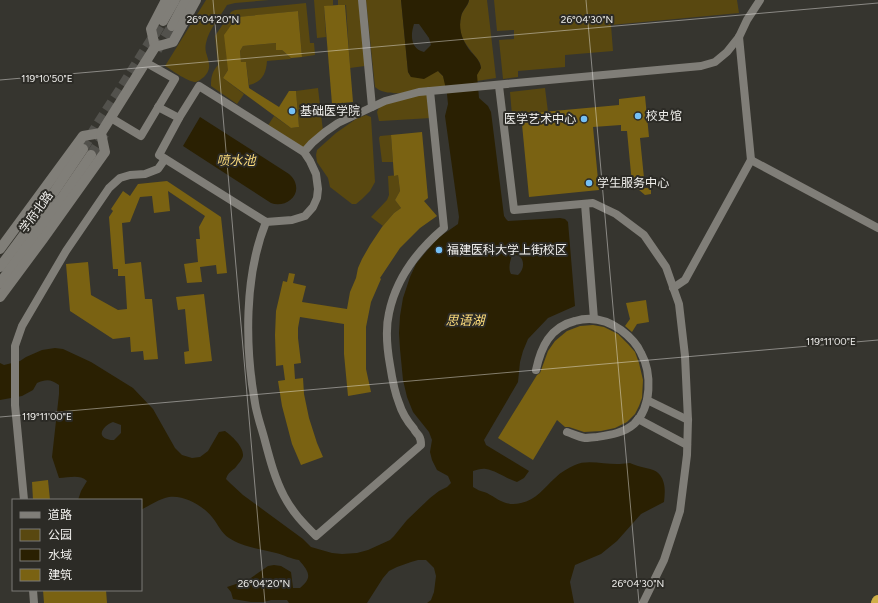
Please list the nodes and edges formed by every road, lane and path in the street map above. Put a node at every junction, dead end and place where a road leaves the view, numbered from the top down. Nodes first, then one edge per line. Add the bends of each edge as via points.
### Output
1 (166, 0) edge
2 (175, 0) edge
3 (186, 0) edge
4 (196, 0) edge
5 (362, 0) edge
6 (760, 0) edge
7 (739, 37) junction
8 (155, 47) junction
9 (146, 62) junction
10 (499, 86) junction
11 (430, 91) junction
12 (158, 107) junction
13 (372, 107) junction
14 (111, 118) junction
15 (180, 118) junction
16 (101, 133) junction
17 (304, 152) junction
18 (165, 159) junction
19 (751, 160) junction
20 (585, 204) junction
21 (266, 222) junction
22 (878, 228) edge
23 (0, 249) edge
24 (0, 267) edge
25 (0, 283) edge
26 (673, 288) junction
27 (0, 297) edge
28 (594, 319) junction
29 (536, 370) dead end
30 (647, 400) junction
31 (638, 419) junction
32 (688, 420) junction
33 (567, 432) dead end
34 (687, 446) junction
35 (24, 499) edge
36 (33, 591) edge
37 (34, 603) edge
38 (643, 603) edge

1 - 8 main road via 150,29
2 - 3 main road via 167,24
4 - 8 main road via 173,42
5 - 13 street
6 - 7 street
7 - 10 street via 715,62 701,66
7 - 19 street
8 - 9 main road
9 - 12 street via 175,79
9 - 14 main road
10 - 11 street
10 - 20 street via 514,210
11 - 13 street via 385,101
11 - 21 street via 444,228 421,250 404,275 389,313 387,334 391,373 398,400 405,417 420,436 421,445 316,536 298,518 284,496 272,468 255,404 250,366 249,304 254,259
12 - 14 street via 141,136
12 - 15 street
13 - 17 street via 334,126
14 - 16 main road
15 - 17 street via 199,86
15 - 18 street via 159,156
16 - 23 main road via 83,136
16 - 27 main road via 105,152
17 - 21 street via 316,174 318,189 313,207 305,216
18 - 21 street
18 - 35 street via 158,169 120,178 109,188 66,251 22,326 14,358 15,405
19 - 22 street
19 - 26 street via 685,280
20 - 26 street via 593,204 616,214 644,235 666,267
20 - 28 street
24 - 25 main road, 学府北路 via 87,152 59,202
26 - 32 street via 679,304 685,356
28 - 29 street via 574,321 554,332 539,356
28 - 30 street via 604,320 618,327 641,352 648,375
30 - 31 street
30 - 32 street
31 - 33 street via 627,429 612,435 584,438
31 - 34 street
32 - 34 street
34 - 38 street via 680,511 664,560
36 - 37 street

